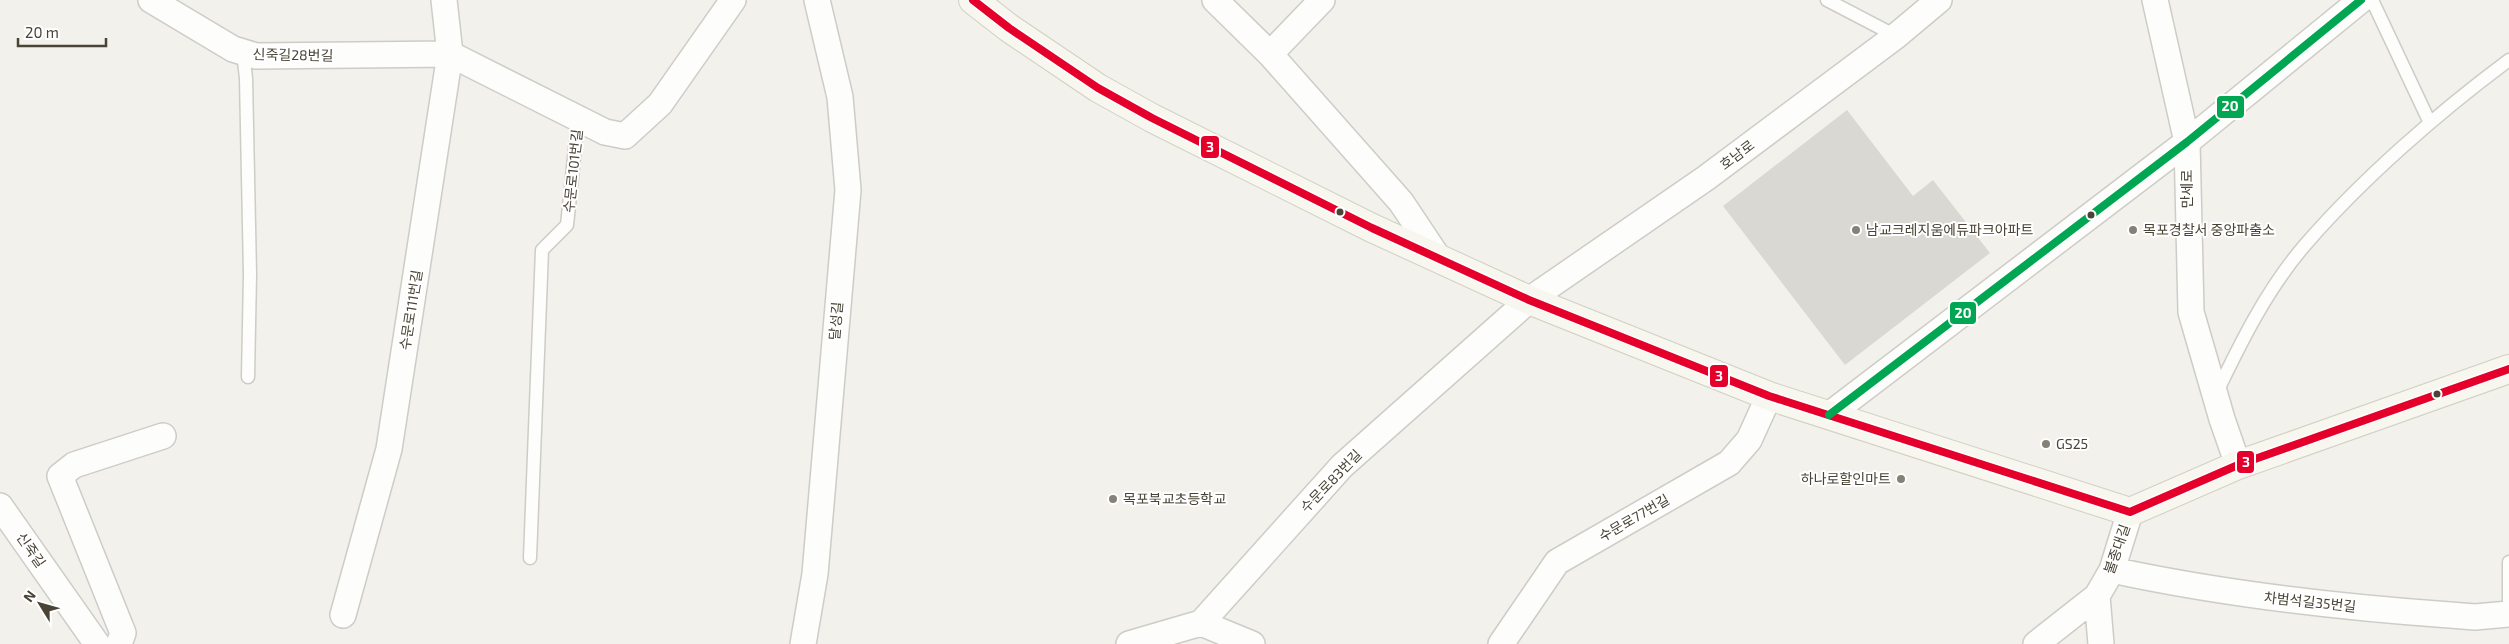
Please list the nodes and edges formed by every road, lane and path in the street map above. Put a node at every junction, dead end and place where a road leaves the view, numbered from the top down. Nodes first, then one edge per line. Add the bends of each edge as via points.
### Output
1 (152, 0) edge
2 (444, 0) edge
3 (733, 0) edge
4 (817, 0) edge
5 (973, 0) edge
6 (1215, 0) edge
7 (1322, 0) edge
8 (1827, 0) edge
9 (1939, 0) edge
10 (2155, 0) edge
11 (2360, 0) edge
12 (2372, 0) edge
13 (1896, 36) junction
14 (243, 53) junction
15 (450, 54) junction
16 (1270, 54) junction
17 (2509, 60) edge
18 (578, 119) junction
19 (2430, 123) junction
20 (2187, 142) junction
21 (1439, 259) junction
22 (1528, 300) junction
23 (2509, 369) edge
24 (248, 378) dead end
25 (2215, 395) junction
26 (1769, 396) junction
27 (1829, 415) junction
28 (163, 436) dead end
29 (2238, 465) junction
30 (0, 506) edge
31 (2130, 512) junction
32 (530, 558) dead end
33 (2509, 562) edge
34 (2112, 570) junction
35 (2097, 596) junction
36 (2509, 613) edge
37 (343, 615) dead end
38 (1200, 624) junction
39 (97, 644) edge
40 (119, 644) edge
41 (802, 644) edge
42 (1129, 644) edge
43 (1252, 644) edge
44 (1501, 644) edge
45 (2036, 644) edge
46 (2101, 644) edge

1 - 14 street, 신죽길28번길
2 - 15 street, 수문로111번길
3 - 18 street, 수문로101번길 via 660,104 625,136 606,132
4 - 41 street, 달성길 via 840,97 848,190 815,574
5 - 21 street via 1098,88 1321,204
6 - 16 street
7 - 16 street
8 - 13 lane
9 - 13 street, 호남로
10 - 20 street, 만세로
11 - 20 street
12 - 19 lane
13 - 22 street, 호남로 via 1706,178
14 - 15 street, 신죽길28번길 via 256,56
14 - 24 lane via 250,274
15 - 18 street
15 - 37 street, 수문로111번길 via 389,449
16 - 21 street via 1401,202
17 - 19 lane
18 - 32 lane, 수문로101번길 via 568,225 542,250
19 - 25 lane via 2305,245 2259,311
20 - 25 street, 만세로 via 2192,312
20 - 27 street
21 - 22 street
22 - 26 street
22 - 38 street, 수문로83번길 via 1342,466
23 - 29 street
25 - 29 street, 만세로
26 - 27 street
26 - 44 street, 수문로77번길 via 1749,440 1729,463 1557,562
27 - 31 street
28 - 40 street via 74,465 60,476 123,633
29 - 31 street
30 - 39 street, 신죽길
31 - 34 street, 불종대길
33 - 36 lane
34 - 35 street, 불종대길
34 - 36 street, 차범석길35번길 via 2170,583 2270,598 2458,616
35 - 45 street
35 - 46 street
38 - 42 street
38 - 43 street

